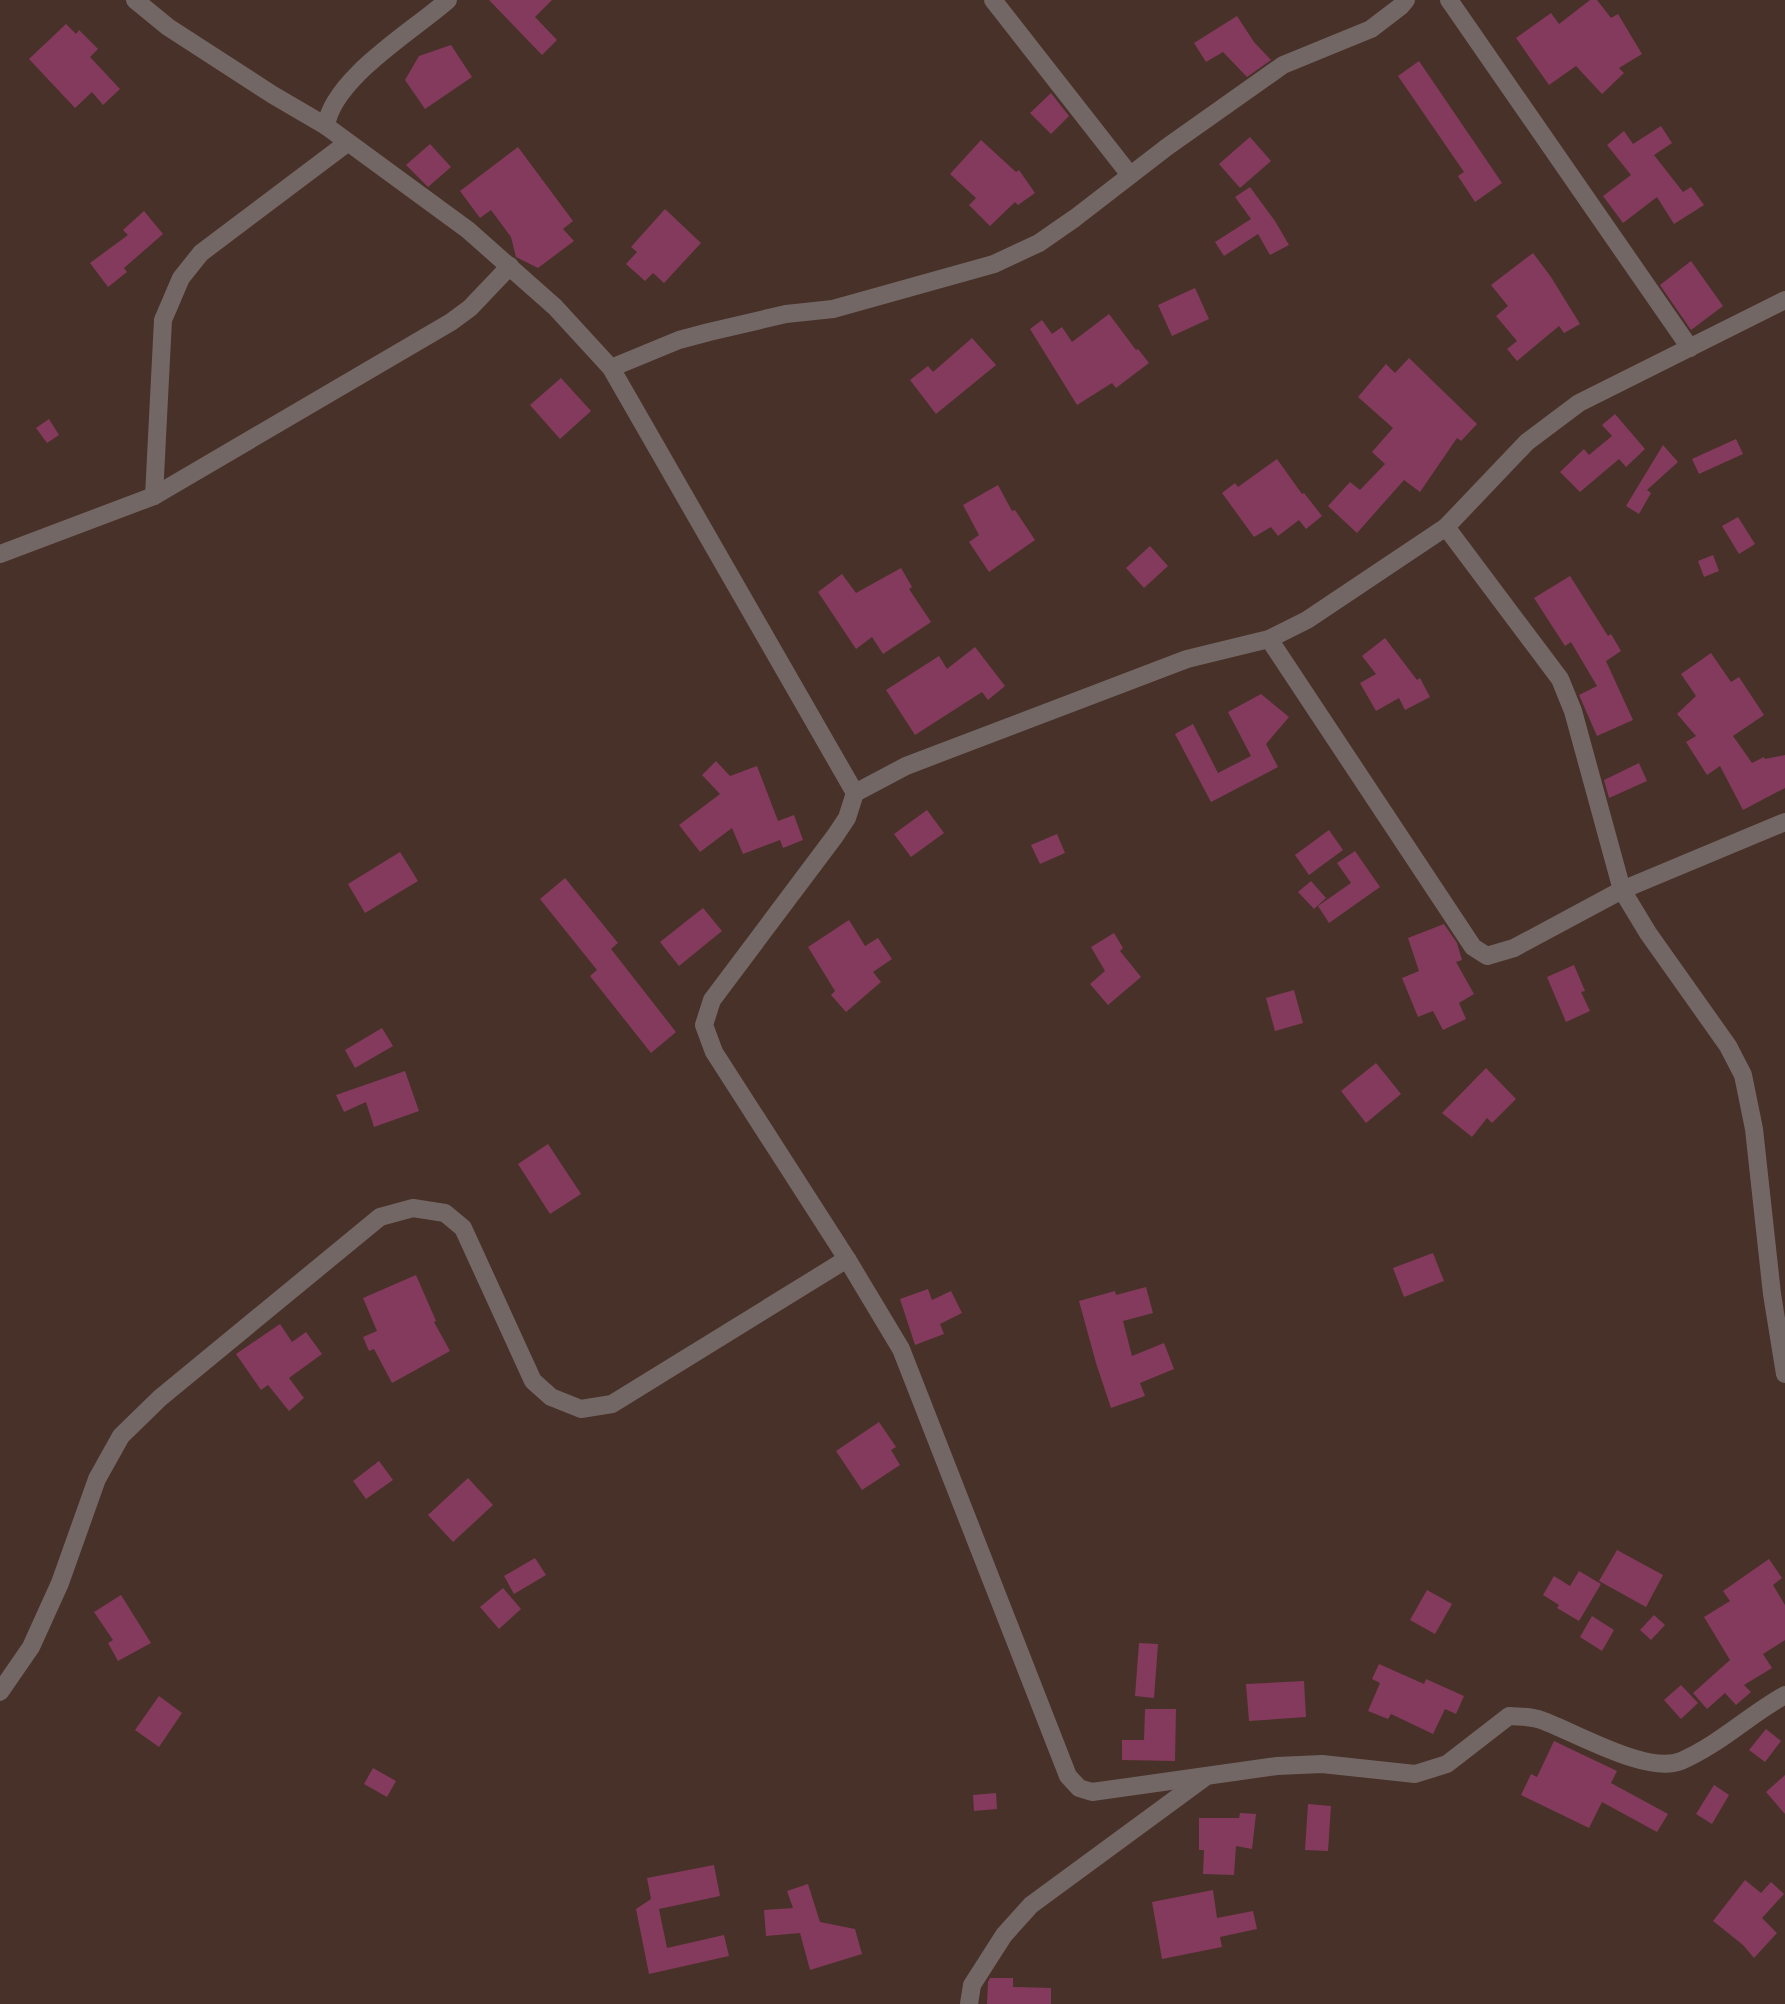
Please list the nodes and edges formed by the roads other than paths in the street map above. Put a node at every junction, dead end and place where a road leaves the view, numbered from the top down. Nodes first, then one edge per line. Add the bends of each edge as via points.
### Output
1 (135, 0) edge
2 (448, 0) edge
3 (993, 0) edge
4 (1406, 0) edge
5 (1448, 0) edge
6 (326, 126) junction
7 (347, 143) junction
8 (1130, 175) junction
9 (510, 265) junction
10 (1785, 300) edge
11 (1690, 348) junction
12 (611, 368) junction
13 (154, 496) junction
14 (1446, 527) junction
15 (0, 554) edge
16 (1269, 639) junction
17 (855, 793) junction
18 (1785, 822) edge
19 (1622, 890) junction
20 (847, 1259) junction
21 (1785, 1374) edge
22 (0, 1692) edge
23 (1785, 1695) edge
24 (1206, 1776) junction
25 (969, 2004) edge

1 - 6 street via 180,34
2 - 6 street via 361,70 328,114
3 - 8 street
4 - 8 street via 1371,29 1283,65
5 - 11 street
6 - 7 street
7 - 9 street
7 - 13 street via 201,253 181,278 163,320
8 - 12 street via 1039,243 994,264 833,309 709,331
9 - 12 street
9 - 13 street via 451,322
10 - 11 street
11 - 14 street via 1579,403 1527,442
12 - 17 street
13 - 15 street
14 - 16 street via 1307,620
14 - 19 street via 1560,679
16 - 17 street via 1174,664 906,766
16 - 19 street via 1473,947 1487,956 1514,948
17 - 20 street via 835,836 712,1000 705,1025 714,1052
18 - 19 street
19 - 21 street via 1743,1075
20 - 22 street via 612,1404 581,1409 551,1397 533,1381 463,1228 445,1213 413,1208 380,1217 160,1398 121,1436 97,1479 60,1583 31,1647
20 - 24 street via 901,1349 1068,1776 1079,1788 1092,1792
23 - 24 street via 1716,1744 1678,1762 1647,1764 1537,1718 1509,1716 1447,1764 1415,1774 1322,1764
24 - 25 street via 1031,1905 1004,1935 971,1985

